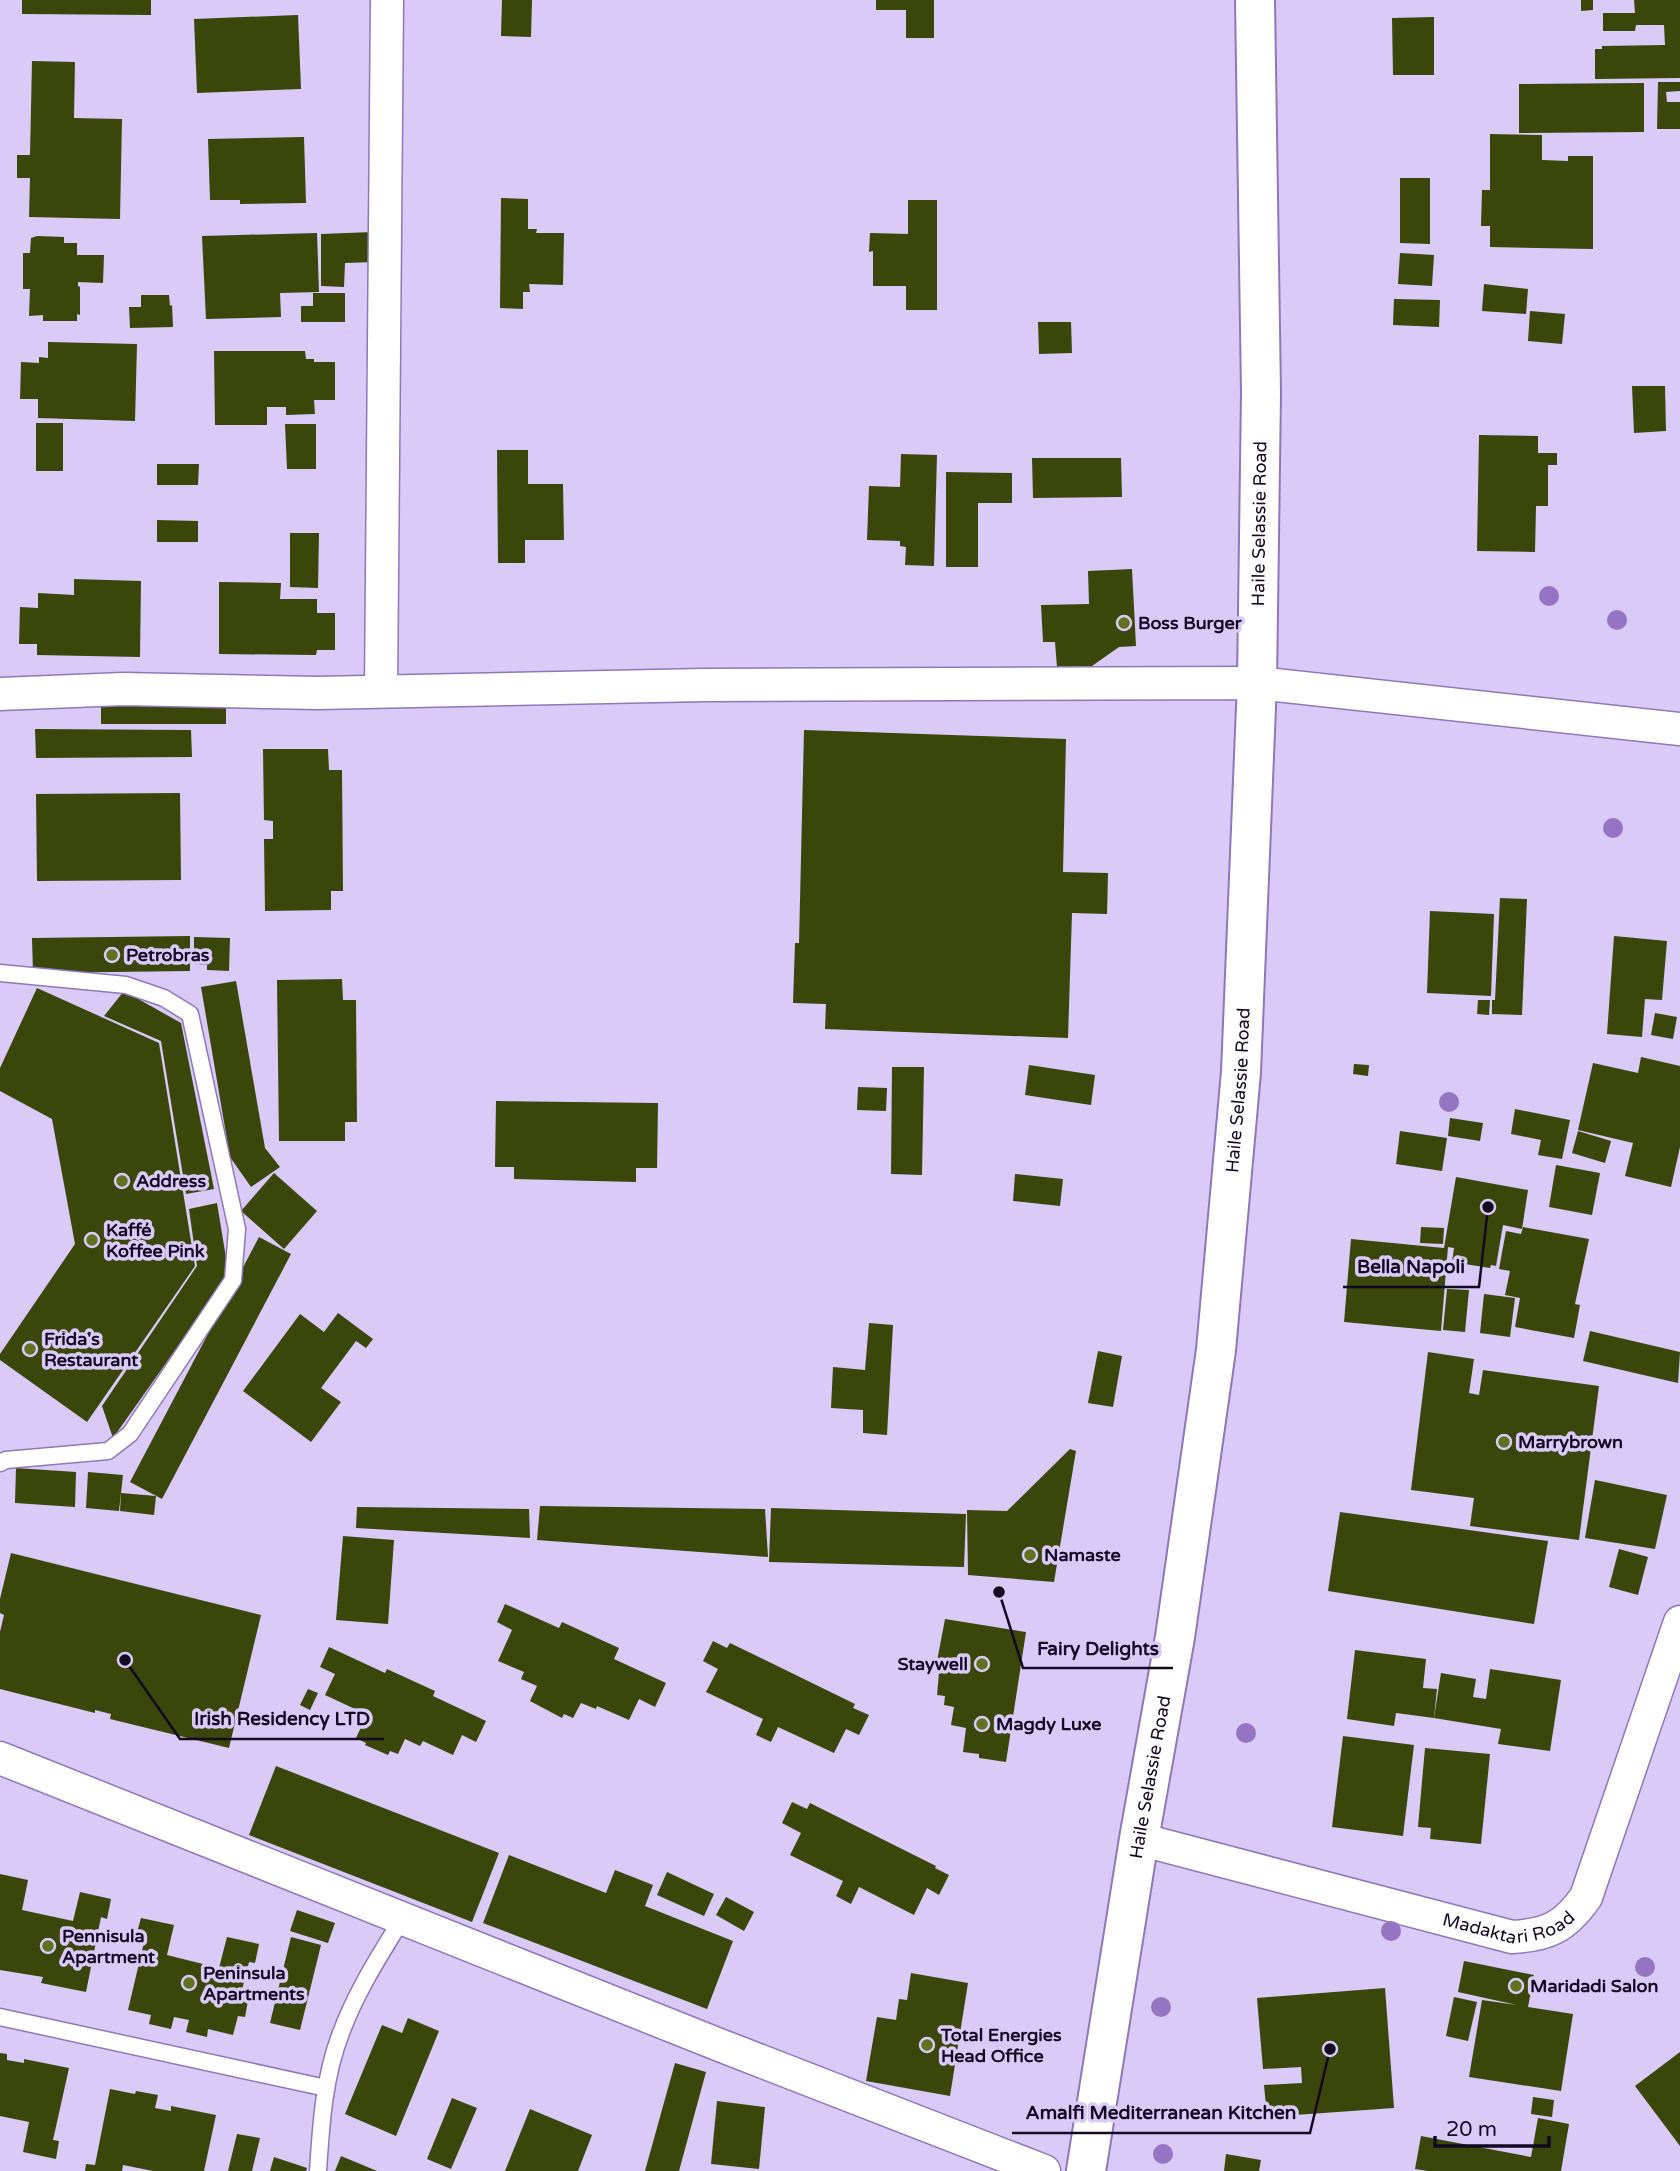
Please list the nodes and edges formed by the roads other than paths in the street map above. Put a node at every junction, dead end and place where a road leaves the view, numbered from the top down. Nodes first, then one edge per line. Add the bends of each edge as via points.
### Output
1 (387, 0) edge
2 (1255, 0) edge
3 (1257, 683) junction
4 (381, 691) junction
5 (0, 694) edge
6 (1680, 729) edge
7 (0, 973) edge
8 (0, 1463) edge
9 (1680, 1622) edge
10 (0, 1758) edge
11 (1139, 1839) junction
12 (402, 1919) junction
13 (0, 2017) edge
14 (326, 2088) junction
15 (318, 2171) edge
16 (1044, 2171) edge
17 (1086, 2171) edge

1 - 4 street
2 - 3 street, Haile Selassie Road via 1261,393
3 - 4 street
3 - 6 street
3 - 11 street, Haile Selassie Road via 1241,1072 1216,1350 1175,1637
4 - 5 street via 123,689
7 - 8 lane via 126,985 164,998 190,1014 237,1229 233,1280 130,1434 108,1451
9 - 11 street, Madaktari Road via 1587,1897 1574,1915 1555,1928 1534,1936 1512,1937
10 - 12 street
11 - 17 street, Haile Selassie Road
12 - 14 lane via 369,1973 341,2033
12 - 16 street
13 - 14 lane
14 - 15 lane

